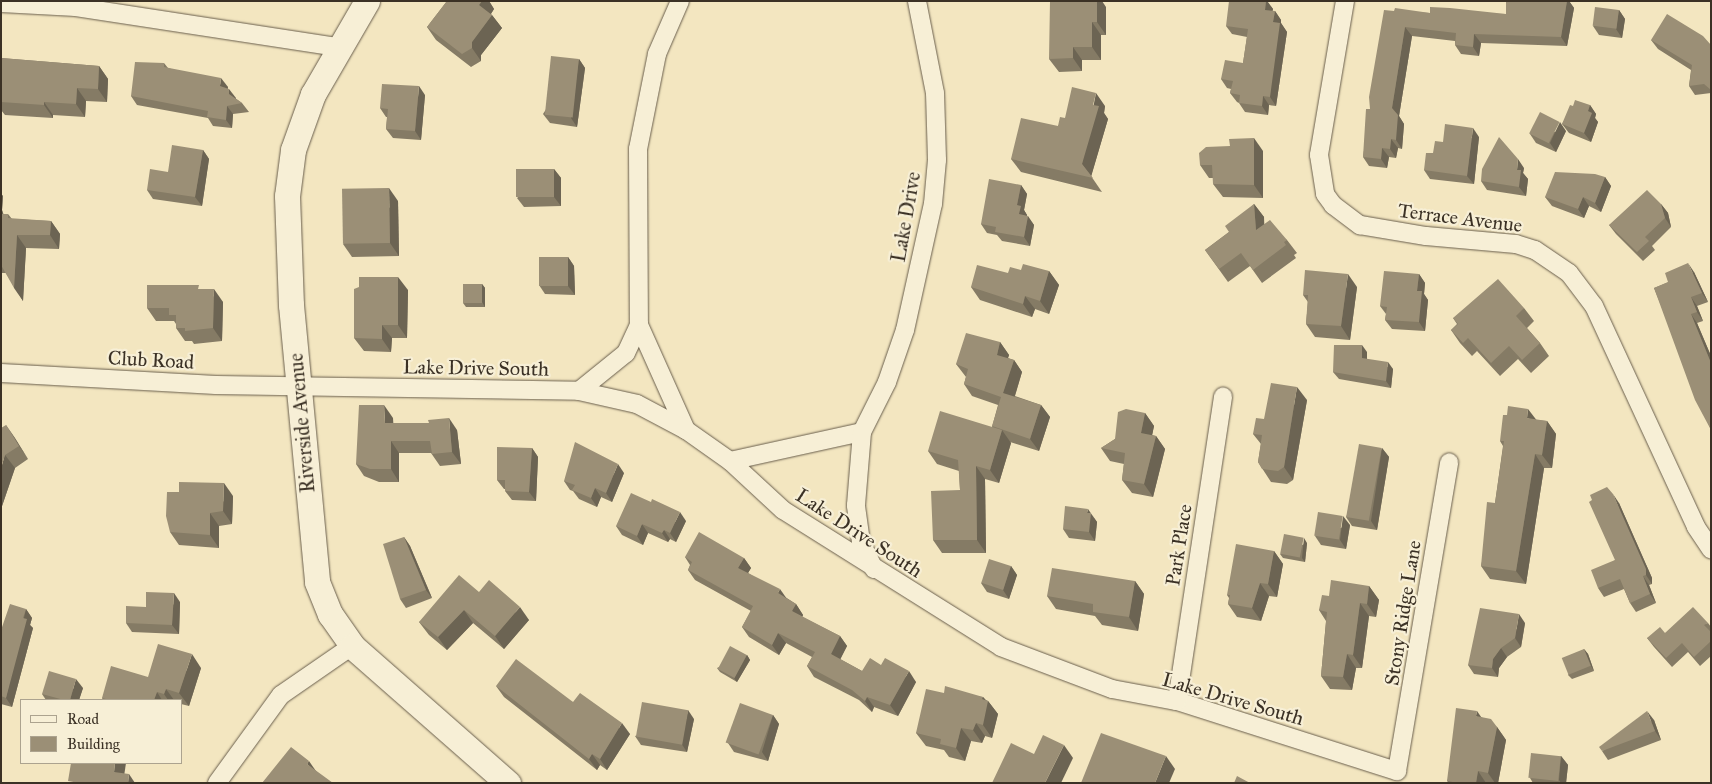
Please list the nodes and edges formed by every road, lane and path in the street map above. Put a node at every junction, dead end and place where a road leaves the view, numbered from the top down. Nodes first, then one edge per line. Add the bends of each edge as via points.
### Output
1 (367, 1) edge
2 (680, 1) edge
3 (917, 1) edge
4 (1345, 1) edge
5 (1, 3) edge
6 (338, 47) junction
7 (639, 325) junction
8 (1, 373) edge
9 (298, 386) junction
10 (579, 392) junction
11 (1223, 396) dead end
12 (686, 430) junction
13 (862, 432) junction
14 (730, 461) junction
15 (1449, 462) dead end
16 (1711, 549) edge
17 (874, 569) junction
18 (352, 646) junction
19 (1178, 701) junction
20 (1398, 771) joint
21 (217, 783) edge
22 (508, 783) edge

1 - 6 street, Riverside Avenue
2 - 7 street via 657,54 638,149
3 - 13 street, Lake Drive via 935,93 937,160 933,204 905,330 887,382
4 - 16 street, Terrace Avenue via 1318,155 1325,194 1333,205 1360,225 1426,236 1516,244 1535,250 1569,273 1594,306 1696,527
5 - 6 street via 76,7
6 - 9 street, Riverside Avenue via 305,113 290,170 287,256
7 - 10 street via 626,353
7 - 12 street
8 - 9 street, Club Road via 216,385
9 - 10 street, Lake Drive South
9 - 18 street, Riverside Avenue via 317,582 330,614
10 - 12 street, Lake Drive South via 637,404
11 - 19 street, Park Place
12 - 14 street, Lake Drive South
13 - 14 street
13 - 17 street, Lake Drive via 856,505 861,542
14 - 17 street, Lake Drive South via 783,510
15 - 20 street, Stony Ridge Lane
17 - 19 street, Lake Drive South via 1001,647 1112,689
18 - 21 street via 281,695
18 - 22 street, Riverside Avenue
19 - 20 street, Lake Drive South

